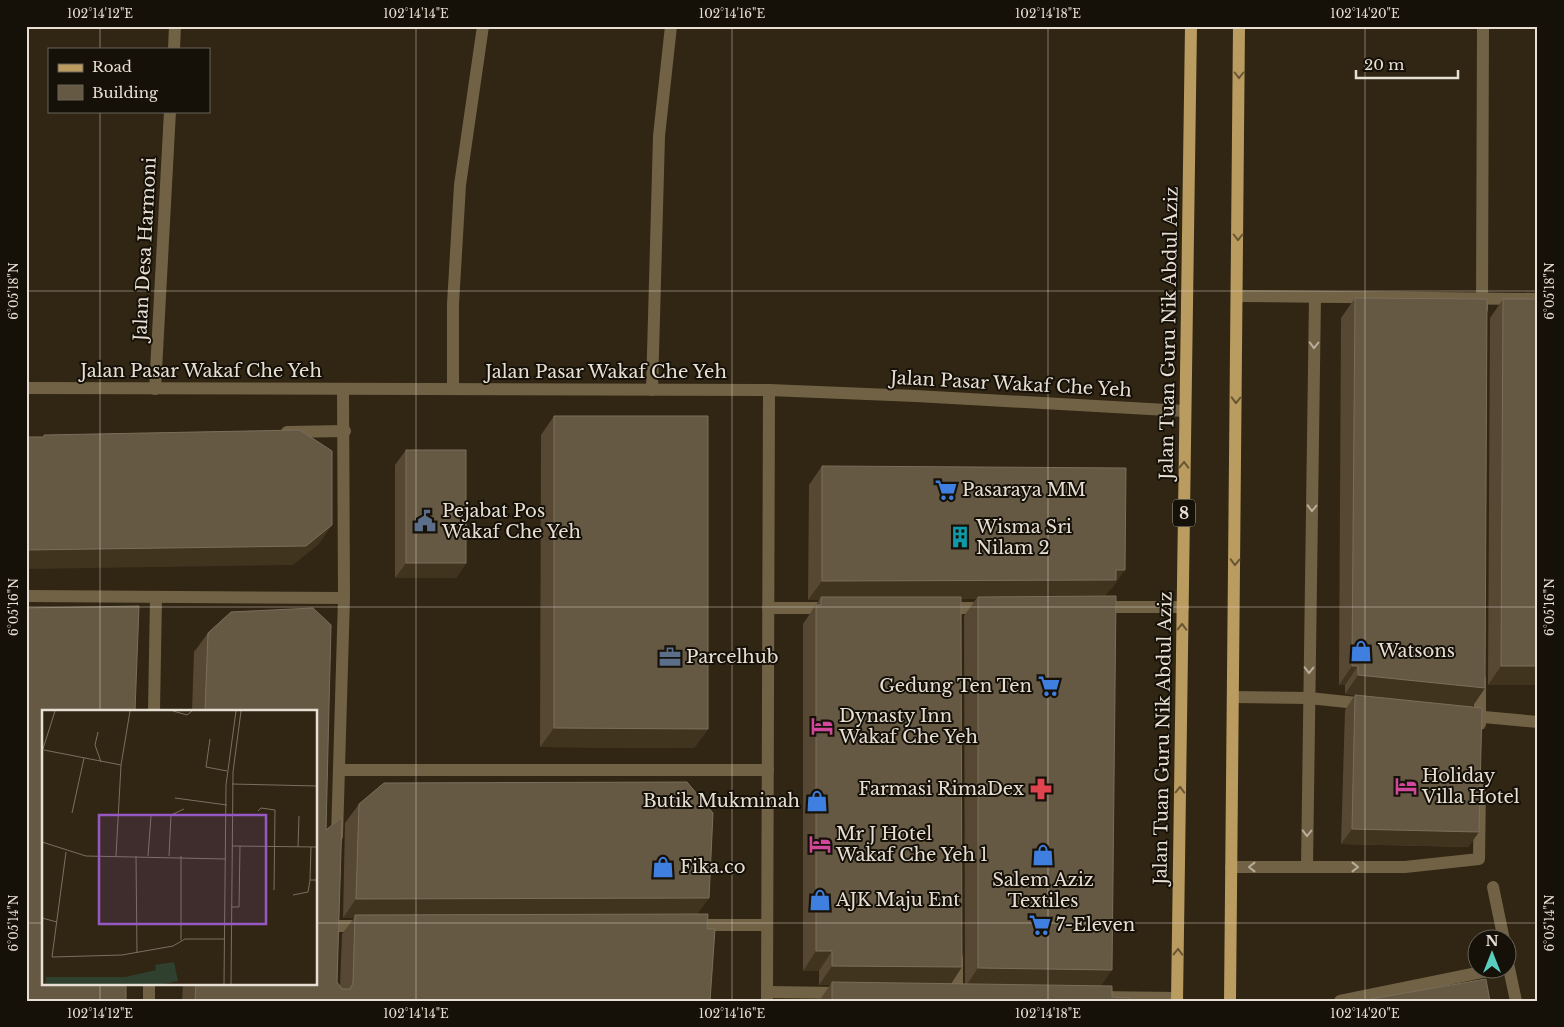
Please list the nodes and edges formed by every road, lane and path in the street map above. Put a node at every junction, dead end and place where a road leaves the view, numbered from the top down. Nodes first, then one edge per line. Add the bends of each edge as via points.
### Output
1 (175, 26) edge
2 (483, 26) edge
3 (671, 26) edge
4 (1191, 26) edge
5 (1239, 26) edge
6 (1483, 26) edge
7 (174, 48) edge
8 (170, 112) edge
9 (1237, 296) junction
10 (1314, 296) junction
11 (1482, 298) junction
12 (1538, 299) edge
13 (1482, 318) edge
14 (26, 388) edge
15 (155, 389) junction
16 (344, 389) junction
17 (453, 389) junction
18 (652, 390) junction
19 (769, 390) junction
20 (1185, 411) junction
21 (345, 431) junction
22 (275, 433) edge
23 (26, 596) edge
24 (156, 597) junction
25 (344, 598) junction
26 (1084, 607) edge
27 (1182, 607) junction
28 (768, 608) junction
29 (847, 608) edge
30 (936, 608) edge
31 (995, 608) edge
32 (1480, 667) edge
33 (1233, 697) junction
34 (1309, 698) junction
35 (1376, 705) edge
36 (154, 710) edge
37 (1461, 714) edge
38 (1480, 716) junction
39 (1538, 722) edge
40 (1480, 736) edge
41 (339, 770) junction
42 (768, 770) junction
43 (1480, 774) edge
44 (337, 848) edge
45 (1232, 867) junction
46 (1307, 867) junction
47 (1493, 887) dead end
48 (678, 925) edge
49 (767, 925) junction
50 (334, 926) edge
51 (374, 926) edge
52 (1502, 930) edge
53 (957, 945) edge
54 (1466, 975) edge
55 (1511, 980) edge
56 (149, 984) edge
57 (852, 993) edge
58 (957, 995) edge
59 (767, 996) edge
60 (1082, 997) edge
61 (1177, 1000) edge
62 (149, 1001) edge
63 (1230, 1001) edge
64 (1340, 1001) edge
65 (1516, 1001) edge

1 - 7 street
2 - 17 street via 460,184 453,304
3 - 18 street via 659,136
4 - 20 main road, Jalan Tuan Guru Nik Abdul Aziz / 8
5 -> 9 main road
6 - 11 street
8 - 15 street, Jalan Desa Harmoni
9 - 10 street
9 -> 33 main road
10 - 11 street
10 -> 34 street
11 - 12 street
11 - 13 street
14 - 15 street, Jalan Pasar Wakaf Che Yeh
15 - 16 street, Jalan Pasar Wakaf Che Yeh
16 - 17 street, Jalan Pasar Wakaf Che Yeh
16 - 21 street
17 - 18 street, Jalan Pasar Wakaf Che Yeh
18 - 19 street, Jalan Pasar Wakaf Che Yeh
19 - 20 street, Jalan Pasar Wakaf Che Yeh
19 - 28 street
27 -> 20 main road, Jalan Tuan Guru Nik Abdul Aziz / 8
21 - 22 street
21 - 25 street
23 - 24 street
24 - 25 street
24 - 36 street
25 - 41 street
26 - 27 street
61 -> 27 main road, Jalan Tuan Guru Nik Abdul Aziz / 8
28 - 29 street
28 - 42 street
30 - 31 street via 956,613
32 - 38 street
33 - 34 street
33 - 45 main road
34 - 35 street
34 -> 46 street
37 - 38 street
38 - 39 street
38 - 40 street
41 - 42 street
41 - 44 street
42 - 49 street
46 -> 43 street via 1405,866 1479,859
46 -> 45 street
45 - 63 main road
47 - 52 street
48 - 49 street
49 - 59 street
50 - 51 street
53 - 58 street
54 - 64 street
55 - 65 street
56 - 62 street
57 - 59 street
60 - 61 street

